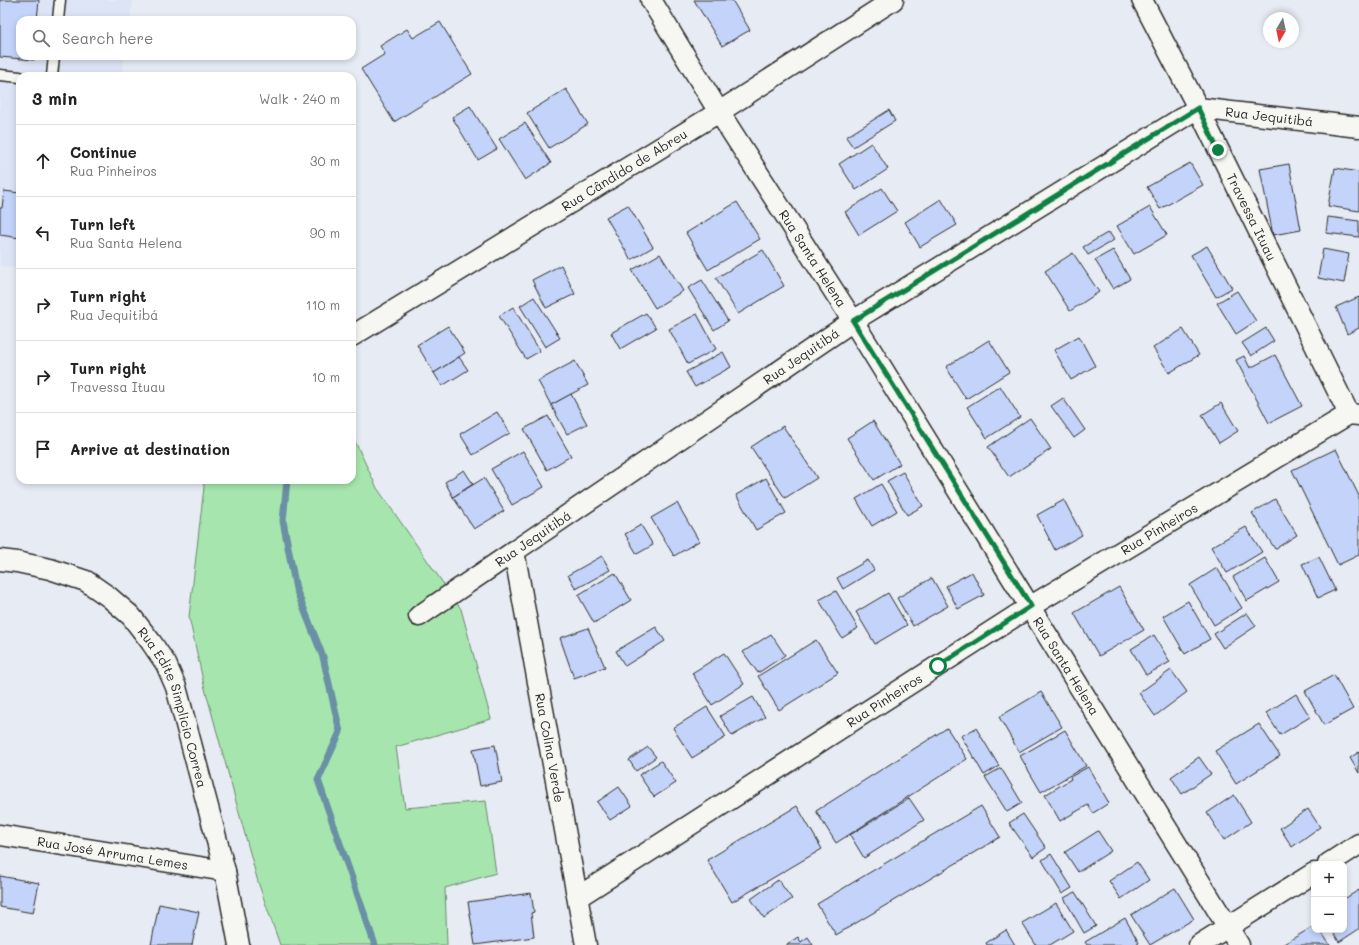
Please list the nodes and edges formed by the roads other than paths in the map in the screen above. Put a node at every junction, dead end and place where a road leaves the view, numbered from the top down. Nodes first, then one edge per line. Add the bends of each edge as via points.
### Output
1 (60, 0) edge
2 (651, 0) edge
3 (893, 0) edge
4 (1142, 0) edge
5 (58, 16) edge
6 (54, 60) edge
7 (52, 72) edge
8 (0, 75) edge
9 (16, 76) edge
10 (1198, 108) junction
11 (719, 112) junction
12 (1359, 127) edge
13 (853, 321) junction
14 (356, 334) edge
15 (1354, 415) edge
16 (514, 551) junction
17 (0, 560) edge
18 (1031, 606) junction
19 (419, 616) dead end
20 (0, 835) edge
21 (1359, 844) edge
22 (1333, 861) edge
23 (225, 871) junction
24 (1311, 875) edge
25 (578, 897) junction
26 (1228, 927) junction
27 (239, 945) edge
28 (586, 945) edge
29 (1199, 945) edge
30 (1239, 945) edge

1 - 5 lane
2 - 11 street, Rua Santa Helena
3 - 11 street, Rua Cândido de Abreu
4 - 10 street, Travessa Ituau
6 - 7 lane
8 - 9 lane
10 - 12 street, Rua Jequitibá
10 - 13 street, Rua Jequitibá
10 - 15 street, Travessa Ituau
11 - 13 street, Rua Santa Helena
11 - 14 street, Rua Cândido de Abreu
13 - 16 street, Rua Jequitibá
13 - 18 street, Rua Santa Helena
15 - 18 street, Rua Pinheiros
16 - 19 street, Rua Jequitibá
16 - 25 street, Rua Colina Verde
17 - 23 street, Rua Edite Simplicio Correa via 50,569 86,581 131,616 151,642 166,664 176,687
18 - 25 street, Rua Pinheiros
18 - 26 street, Rua Santa Helena
20 - 23 street, Rua José Arruma Lemes
21 - 22 street
23 - 27 street, Rua Edite Simplicio Correa
24 - 26 street
25 - 28 street, Rua Colina Verde
26 - 29 street
26 - 30 street, Rua Santa Helena

